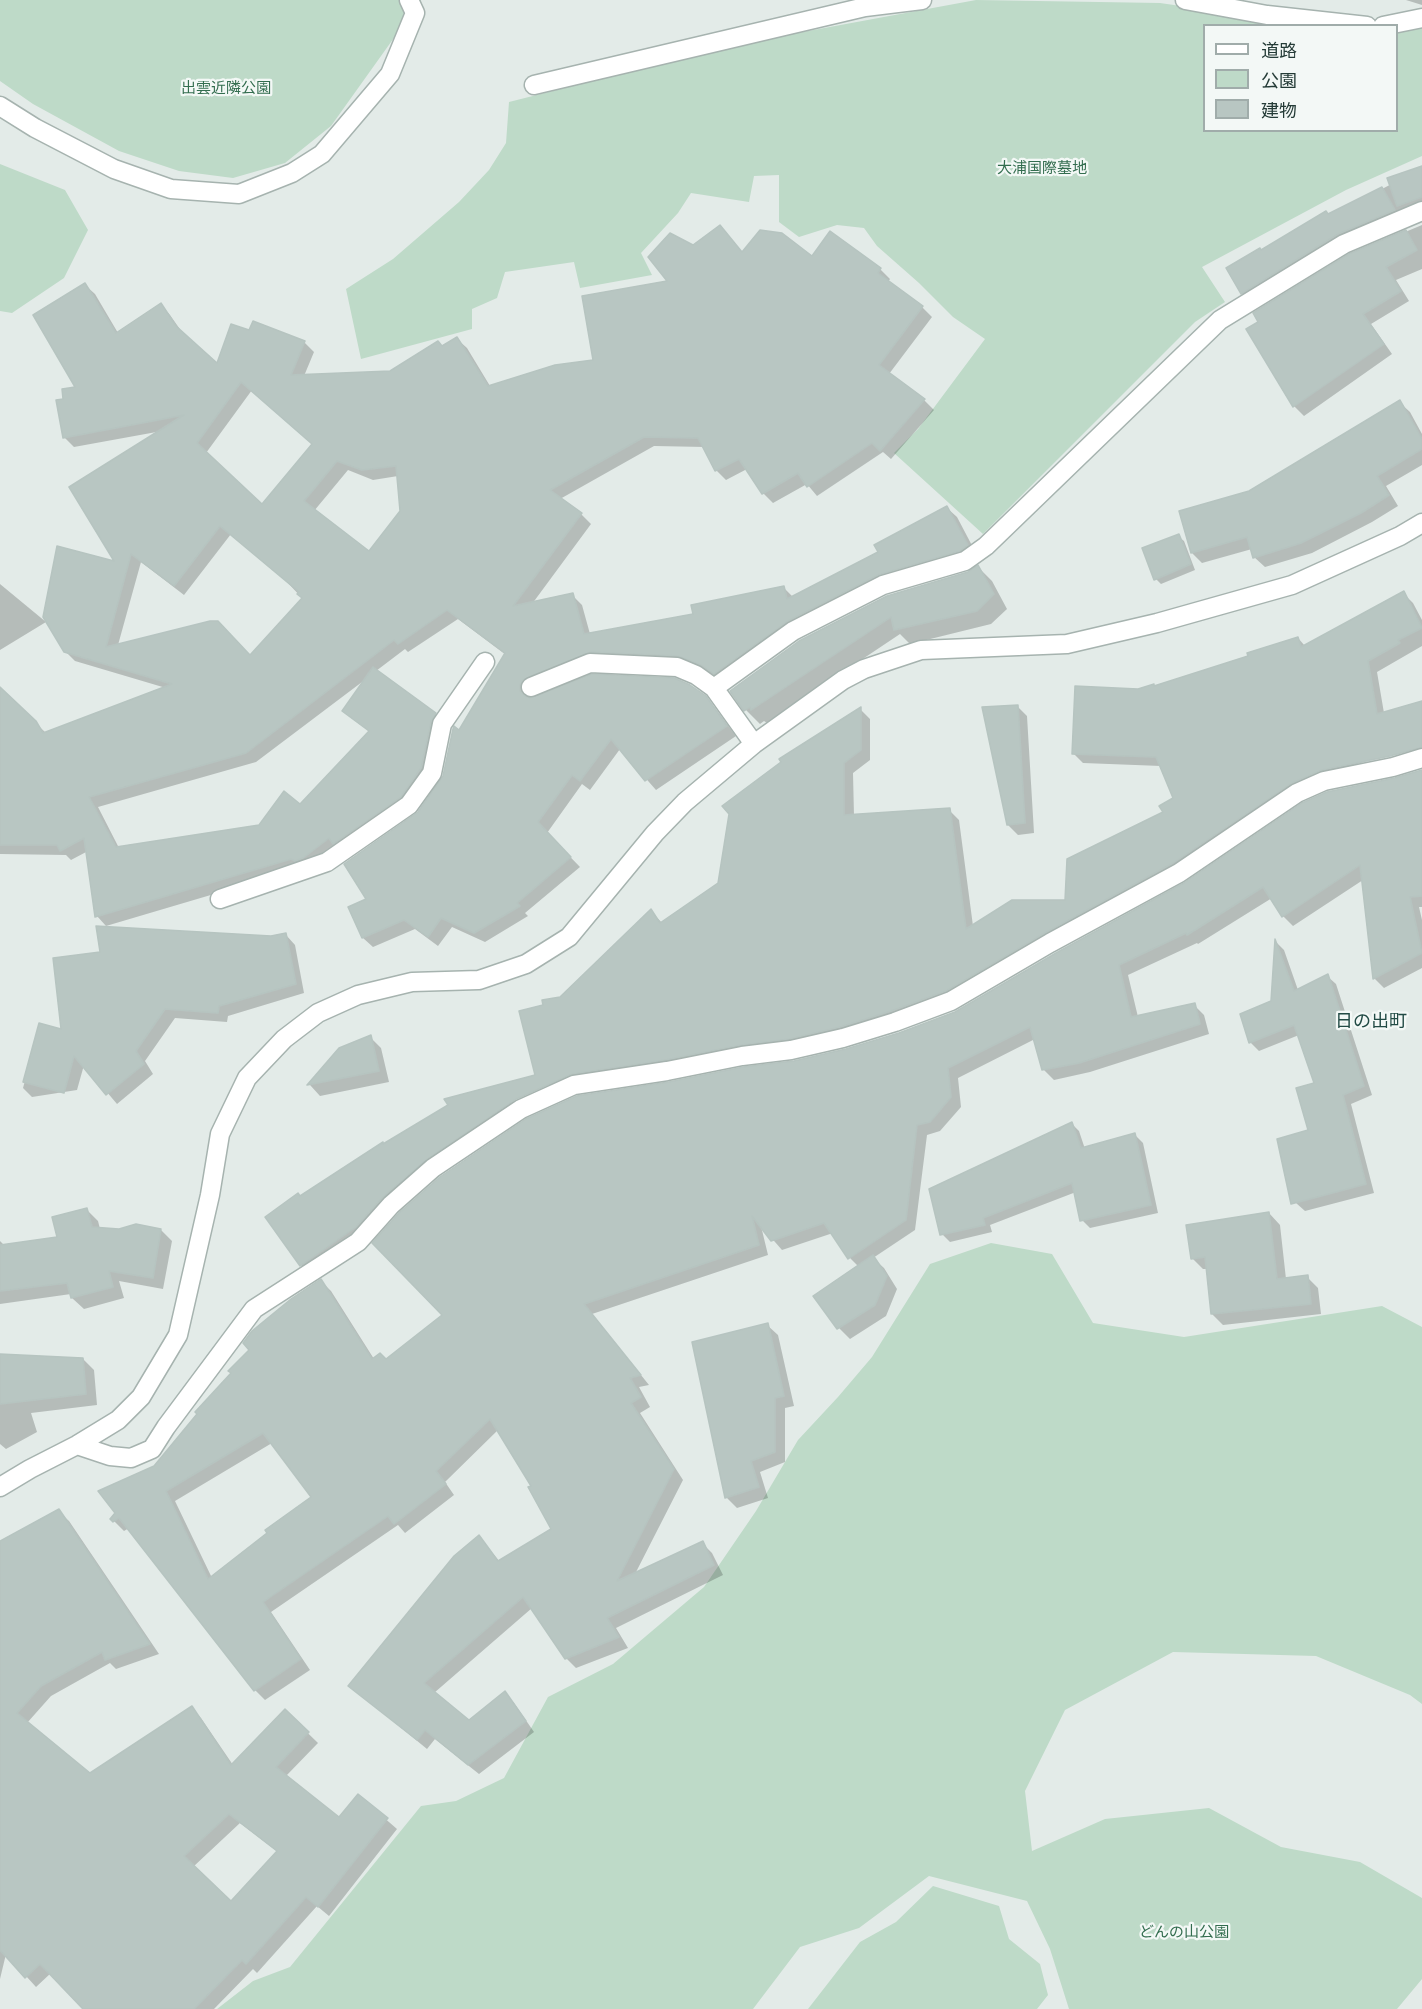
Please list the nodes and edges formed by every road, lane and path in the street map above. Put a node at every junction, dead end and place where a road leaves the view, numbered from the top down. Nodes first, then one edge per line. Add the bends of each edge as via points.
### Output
1 (922, 0) edge
2 (1185, 0) edge
3 (412, 7) edge
4 (1422, 18) edge
5 (1349, 24) edge
6 (1393, 24) edge
7 (534, 85) dead end
8 (0, 106) edge
9 (1422, 211) edge
10 (1422, 523) edge
11 (485, 662) dead end
12 (531, 687) dead end
13 (714, 688) junction
14 (754, 744) junction
15 (1422, 758) edge
16 (220, 899) dead end
17 (77, 1446) junction
18 (0, 1487) edge

1 - 7 street via 865,7
2 - 5 street
3 - 8 street via 390,74 322,154 292,173 238,194 171,189 114,169
4 - 6 street
9 - 13 street via 1344,244 1220,320 986,546 965,561 883,585 793,631
10 - 14 street via 1292,585 1157,623 1067,644 921,650 888,660 843,680
11 - 16 street via 442,724 432,774 409,805 327,862
12 - 13 street via 590,663 677,667
13 - 14 street
14 - 17 street via 655,833 569,937 526,964 479,980 412,982 358,995 318,1013 284,1039 247,1078 220,1134 178,1335 141,1397 118,1420
15 - 17 street via 1324,781 1297,793 1179,873 951,1001 843,1038 791,1050 574,1085 521,1109 433,1168 391,1205 358,1242 254,1309 152,1449 131,1458
17 - 18 street

